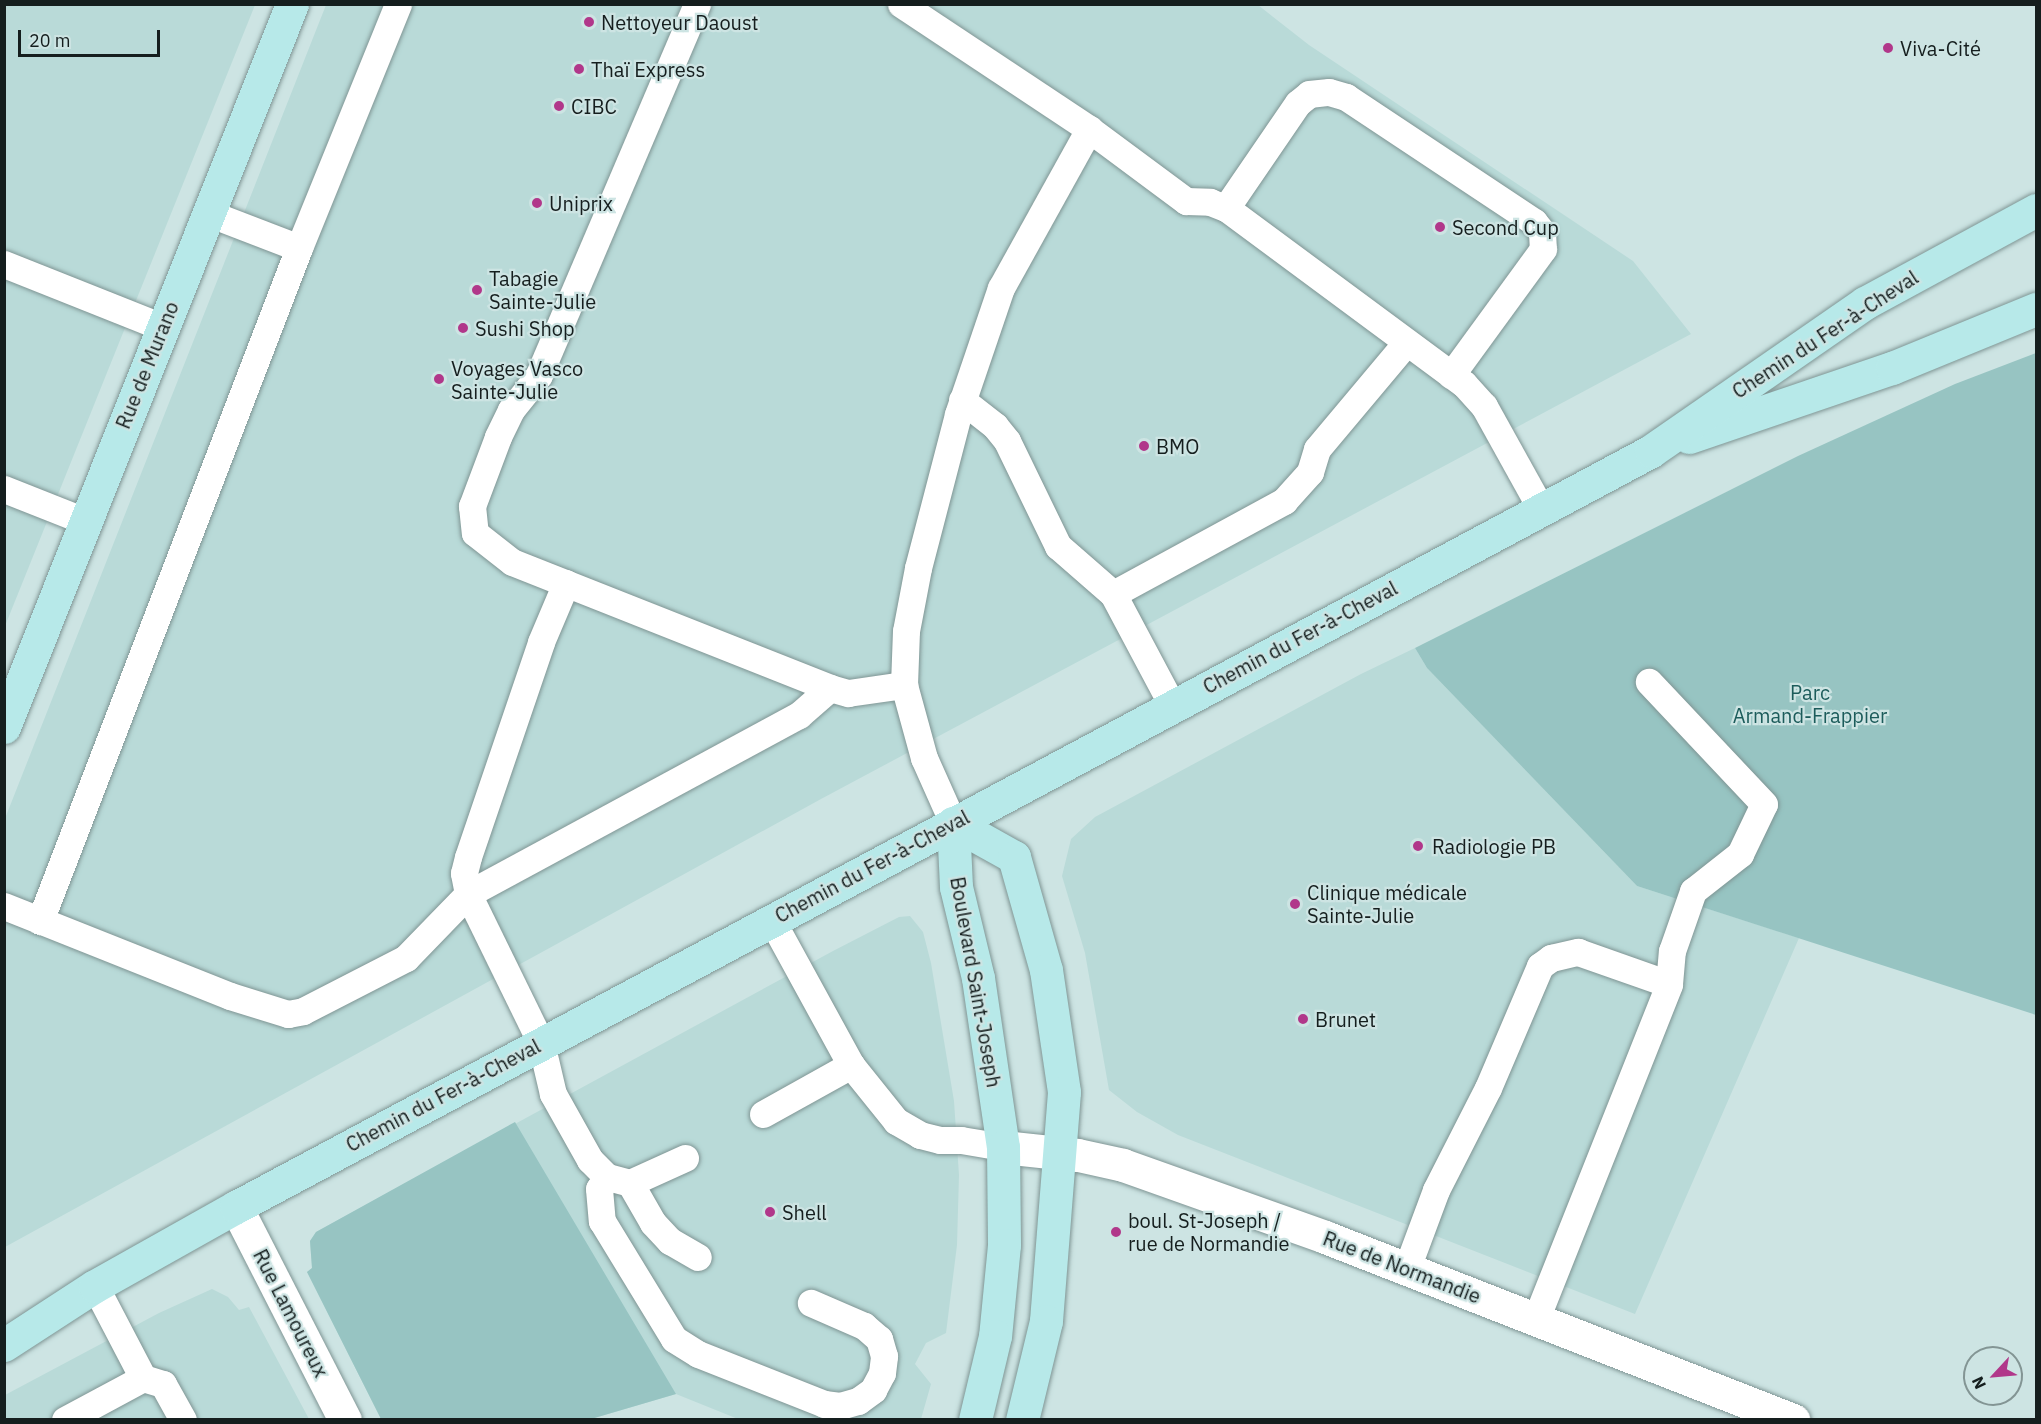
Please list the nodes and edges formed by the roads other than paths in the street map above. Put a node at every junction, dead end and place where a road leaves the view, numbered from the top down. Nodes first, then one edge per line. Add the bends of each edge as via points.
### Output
1 (292, 4) edge
2 (398, 4) edge
3 (697, 4) edge
4 (902, 4) edge
5 (1089, 129) junction
6 (1226, 208) junction
7 (2037, 210) edge
8 (208, 213) junction
9 (299, 248) junction
10 (4, 264) edge
11 (2037, 309) edge
12 (162, 327) junction
13 (1406, 342) junction
14 (1451, 375) junction
15 (962, 400) junction
16 (1651, 451) junction
17 (5, 489) edge
18 (1541, 509) junction
19 (85, 521) junction
20 (566, 583) junction
21 (1113, 594) junction
22 (1648, 682) dead end
23 (904, 685) junction
24 (830, 688) junction
25 (1172, 705) junction
26 (4, 727) edge
27 (953, 823) junction
28 (468, 894) junction
29 (4, 906) edge
30 (771, 919) junction
31 (40, 921) junction
32 (1669, 984) junction
33 (541, 1043) junction
34 (851, 1065) junction
35 (763, 1114) dead end
36 (1003, 1147) junction
37 (1061, 1152) junction
38 (685, 1158) dead end
39 (619, 1180) junction
40 (236, 1207) junction
41 (698, 1257) dead end
42 (1407, 1268) junction
43 (95, 1286) junction
44 (811, 1303) dead end
45 (1536, 1319) junction
46 (4, 1327) edge
47 (4, 1345) edge
48 (143, 1378) junction
49 (65, 1419) edge
50 (183, 1419) edge
51 (345, 1419) edge
52 (975, 1419) edge
53 (1022, 1419) edge
54 (1793, 1419) edge

1 - 8 street, Rue de Murano
2 - 9 lane
3 - 20 lane via 539,375 511,410 472,506 475,533 485,544 512,562
4 - 5 lane
5 - 6 lane via 1186,201 1210,202
5 - 15 lane via 1001,288
6 - 13 lane
6 - 14 lane via 1298,103 1319,92 1346,97 1534,222 1542,232 1543,249
7 - 16 street, Chemin du Fer-à-Cheval via 1865,303
8 - 9 lane
8 - 12 street, Rue de Murano
9 - 31 lane
10 - 12 lane
11 - 16 street, Chemin du Fer-à-Cheval via 1892,368
12 - 19 street, Rue de Murano
13 - 14 lane
13 - 21 lane via 1317,449 1310,472 1284,501
14 - 18 lane via 1484,406
15 - 21 lane via 996,426 1007,441 1058,546
15 - 23 lane via 918,567 906,631
16 - 18 street, Chemin du Fer-à-Cheval
17 - 19 lane
18 - 25 street, Chemin du Fer-à-Cheval
19 - 26 street, Rue de Murano
20 - 24 lane
20 - 28 lane via 541,642 468,856 464,873
21 - 25 lane
22 - 32 lane via 1764,804 1740,854 1693,891 1672,951
23 - 24 lane via 849,693
23 - 27 lane via 924,758
24 - 28 lane via 799,715
25 - 27 street, Chemin du Fer-à-Cheval
27 - 30 street, Chemin du Fer-à-Cheval
27 - 36 street, Boulevard Saint-Joseph via 956,887 978,978
27 - 37 street via 1014,857 1018,868 1036,924 1055,1019 1064,1092
28 - 31 lane via 406,958 303,1011 288,1014 263,1009
28 - 33 lane
29 - 31 lane
30 - 33 street, Chemin du Fer-à-Cheval
30 - 34 lane
32 - 42 lane via 1578,952 1551,958 1540,966 1488,1088 1436,1190
32 - 45 lane
33 - 39 lane via 553,1094 580,1144
33 - 40 street, Chemin du Fer-à-Cheval
34 - 35 lane
34 - 36 lane via 896,1121 920,1135
36 - 37 street, Rue de Normandie
36 - 52 street, Boulevard Saint-Joseph via 1004,1245 995,1336
37 - 42 street, Rue de Normandie via 1123,1165
37 - 53 street via 1046,1321
38 - 39 lane
39 - 41 lane via 670,1241
39 - 44 lane via 599,1189 602,1221 674,1339 698,1354 824,1404 840,1406 858,1401 873,1390 882,1373 884,1356 879,1339 864,1326
40 - 43 street, Chemin du Fer-à-Cheval
40 - 51 street, Rue Lamoureux
42 - 45 street, Rue de Normandie
43 - 46 street, Chemin du Fer-à-Cheval
43 - 47 street, Chemin du Fer-à-Cheval
43 - 48 lane
45 - 54 street, Rue de Normandie
48 - 49 lane
48 - 50 lane via 164,1384

